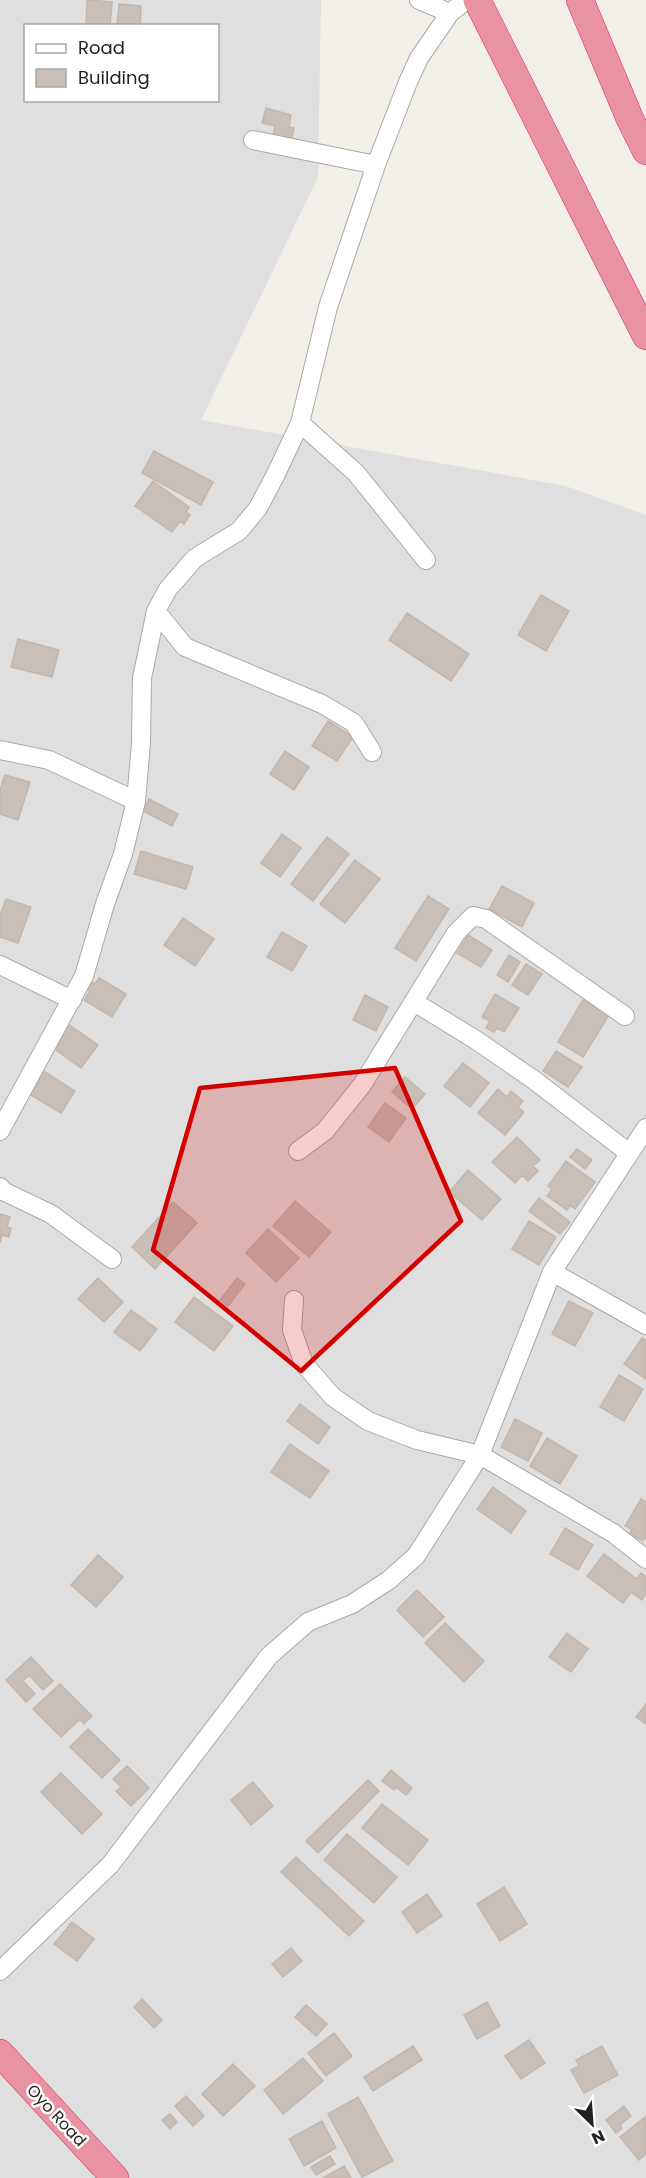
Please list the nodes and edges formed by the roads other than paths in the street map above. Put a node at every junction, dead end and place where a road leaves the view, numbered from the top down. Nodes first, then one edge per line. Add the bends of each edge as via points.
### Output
1 (419, 0) edge
2 (466, 0) edge
3 (477, 0) edge
4 (580, 0) edge
5 (450, 13) junction
6 (253, 141) dead end
7 (646, 152) edge
8 (376, 165) junction
9 (646, 336) edge
10 (300, 423) junction
11 (426, 560) dead end
12 (156, 610) junction
13 (0, 750) edge
14 (372, 752) dead end
15 (136, 801) junction
16 (0, 965) edge
17 (72, 1000) junction
18 (414, 1002) junction
19 (625, 1016) dead end
20 (646, 1128) edge
21 (0, 1131) edge
22 (298, 1150) dead end
23 (629, 1153) junction
24 (0, 1186) edge
25 (112, 1258) dead end
26 (552, 1272) junction
27 (294, 1300) dead end
28 (646, 1325) edge
29 (480, 1455) junction
30 (646, 1560) edge
31 (0, 1971) edge
32 (0, 2053) edge
33 (115, 2178) edge

1 - 5 street
2 - 5 street
3 - 9 highway
4 - 7 highway
5 - 8 street via 419,58
6 - 8 street
8 - 10 street via 328,307
10 - 11 street via 356,473
10 - 12 street via 258,508 239,531 195,558
12 - 14 street via 185,647 322,704 354,723
12 - 15 street via 142,678
13 - 15 street via 49,760
15 - 17 street via 84,976
16 - 17 street
17 - 21 street
18 - 19 street via 456,933 473,916 486,919
18 - 22 street via 362,1085 325,1131
18 - 23 street via 525,1073
20 - 23 street
23 - 26 street
24 - 25 street via 51,1214
26 - 28 street
26 - 29 street
27 - 29 street via 292,1330 304,1364 333,1397 368,1421 417,1440
29 - 30 street via 614,1533
29 - 31 street via 416,1556 352,1604 308,1622 269,1656 110,1865
32 - 33 highway, Oyo Road

